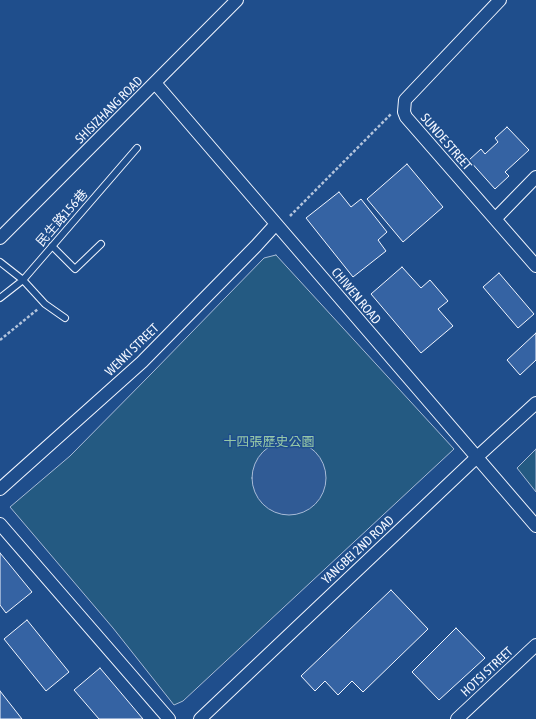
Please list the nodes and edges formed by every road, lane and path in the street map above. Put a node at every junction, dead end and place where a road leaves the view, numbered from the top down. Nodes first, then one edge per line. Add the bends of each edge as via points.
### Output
1 (237, 0) edge
2 (500, 0) edge
3 (155, 83) junction
4 (393, 111) dead end
5 (137, 148) dead end
6 (536, 177) edge
7 (290, 216) dead end
8 (495, 219) junction
9 (276, 224) junction
10 (0, 238) edge
11 (100, 244) dead end
12 (52, 246) junction
13 (0, 262) edge
14 (536, 266) edge
15 (23, 280) junction
16 (0, 298) edge
17 (45, 304) junction
18 (65, 318) dead end
19 (0, 340) edge
20 (536, 403) edge
21 (477, 457) junction
22 (0, 489) edge
23 (0, 524) edge
24 (536, 526) edge
25 (536, 645) edge
26 (169, 719) edge
27 (200, 719) edge
28 (457, 719) edge

1 - 3 street, SHISIZHANG ROAD
2 - 8 street, SUNDE STREET via 412,92 404,105 406,118
3 - 9 street, CHIWEN ROAD
3 - 10 street, SHISIZHANG ROAD
4 - 7 path
5 - 12 lane, 民生路156巷
6 - 8 street
8 - 14 street, SUNDE STREET
9 - 21 street, CHIWEN ROAD
9 - 22 street, WENKI STREET via 142,362
11 - 12 lane via 75,269
12 - 15 lane, 民生路156巷
13 - 15 lane
15 - 16 lane, 民生路156巷
15 - 17 lane
17 - 18 lane
17 - 19 path
20 - 21 street, YANGBEI 2ND ROAD
21 - 24 street, CHIWEN ROAD
21 - 27 street, YANGBEI 2ND ROAD
23 - 26 street
25 - 28 street, HOTSI STREET

